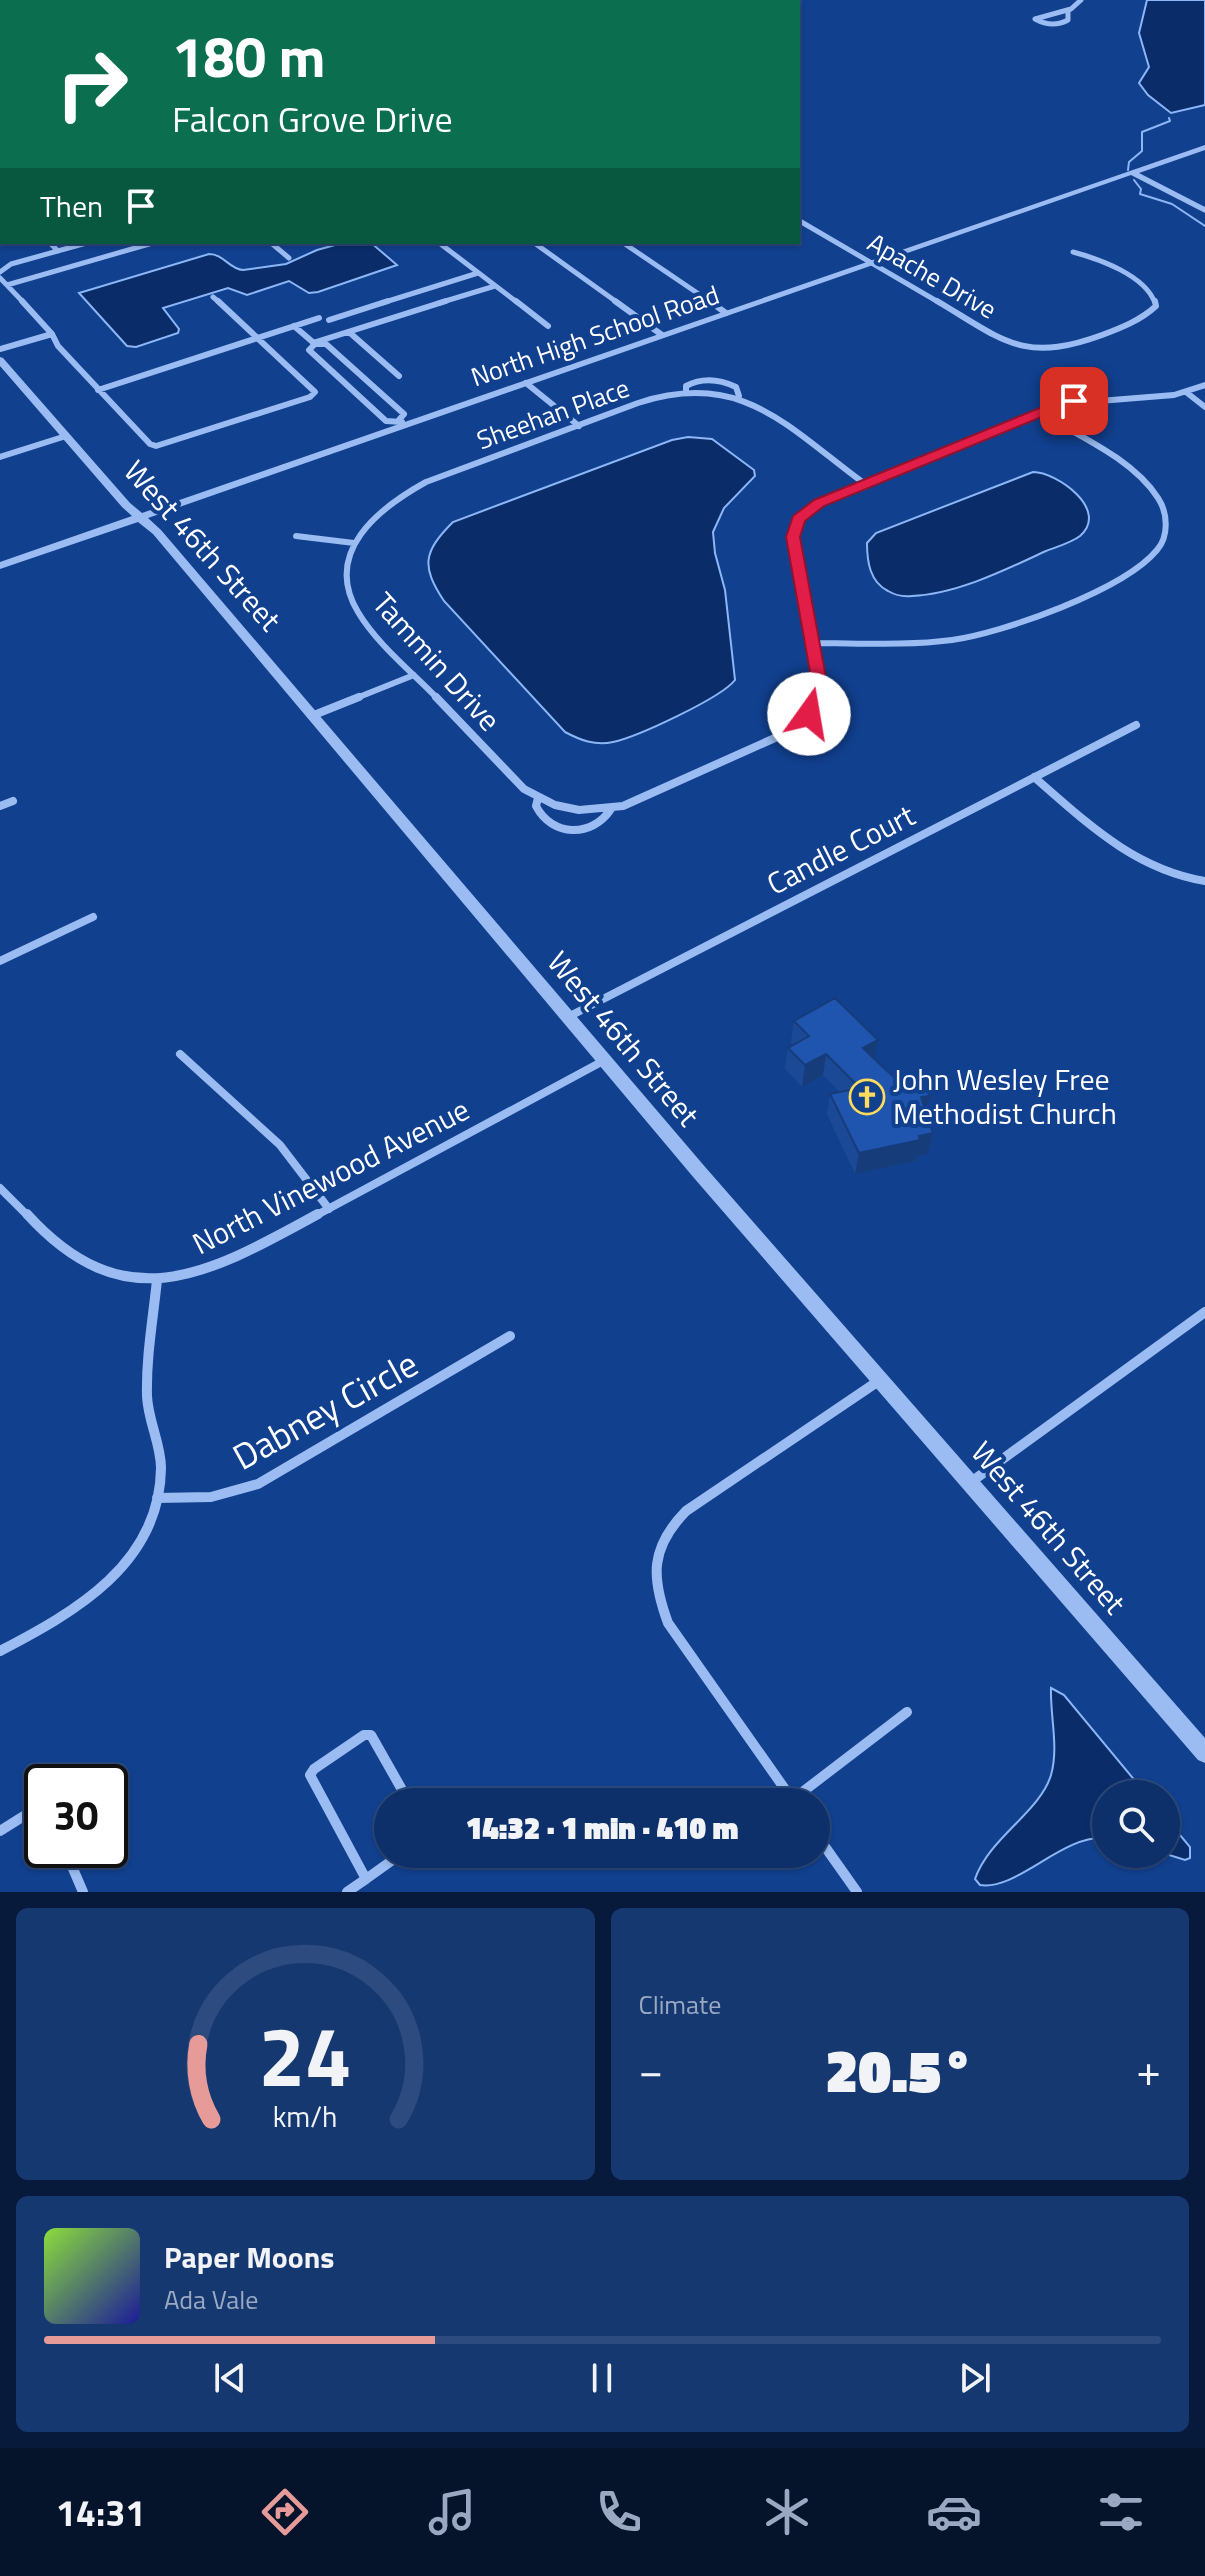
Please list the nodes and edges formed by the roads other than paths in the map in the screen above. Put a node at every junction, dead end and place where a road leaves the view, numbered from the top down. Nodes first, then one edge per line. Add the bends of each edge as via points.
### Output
1 (1081, 0) edge
2 (1068, 11) junction
3 (1205, 147) edge
4 (1133, 173) junction
5 (1205, 210) edge
6 (800, 221) edge
7 (51, 244) edge
8 (77, 244) edge
9 (149, 244) edge
10 (272, 244) edge
11 (441, 244) edge
12 (536, 244) edge
13 (625, 244) edge
14 (58, 251) junction
15 (1073, 252) dead end
16 (289, 258) dead end
17 (870, 264) junction
18 (1, 272) edge
19 (478, 273) junction
20 (7, 285) junction
21 (495, 286) junction
22 (213, 297) dead end
23 (360, 310) junction
24 (726, 313) junction
25 (319, 318) dead end
26 (329, 320) dead end
27 (375, 323) junction
28 (294, 326) junction
29 (548, 326) dead end
30 (349, 332) junction
31 (52, 334) junction
32 (662, 335) junction
33 (259, 338) junction
34 (314, 344) junction
35 (0, 349) edge
36 (0, 360) edge
37 (399, 376) dead end
38 (364, 379) junction
39 (526, 383) junction
40 (347, 385) junction
41 (1205, 385) edge
42 (98, 390) junction
43 (686, 391) junction
44 (1186, 392) junction
45 (739, 396) junction
46 (1205, 407) edge
47 (1040, 413) junction
48 (402, 423) junction
49 (579, 426) junction
50 (66, 436) junction
51 (0, 457) edge
52 (865, 484) junction
53 (141, 517) junction
54 (296, 536) dead end
55 (354, 543) junction
56 (0, 566) edge
57 (812, 643) junction
58 (414, 675) junction
59 (314, 715) junction
60 (1136, 725) dead end
61 (1034, 777) junction
62 (538, 798) junction
63 (13, 801) dead end
64 (0, 806) edge
65 (611, 809) junction
66 (1205, 881) edge
67 (93, 917) dead end
68 (0, 961) edge
69 (568, 1017) junction
70 (180, 1054) dead end
71 (605, 1060) junction
72 (0, 1188) edge
73 (329, 1209) junction
74 (157, 1280) junction
75 (1205, 1312) edge
76 (510, 1336) dead end
77 (880, 1380) junction
78 (971, 1482) junction
79 (157, 1498) junction
80 (0, 1651) edge
81 (907, 1712) dead end
82 (1205, 1753) edge
83 (401, 1788) edge
84 (784, 1788) edge
85 (810, 1788) edge
86 (24, 1816) edge
87 (0, 1831) edge
88 (830, 1854) edge
89 (73, 1868) edge
90 (381, 1868) edge
91 (366, 1879) junction
92 (83, 1892) edge
93 (347, 1892) edge
94 (857, 1892) edge

1 - 2 street
2 - 2 street via 1042,14 1035,19 1061,23 1068,20
3 - 4 street, North High School Road
4 - 5 street
4 - 17 street, North High School Road
6 - 17 street, Apache Drive
7 - 14 street
8 - 14 street
9 - 20 street
10 - 16 street
11 - 19 street
12 - 32 street
13 - 24 street
14 - 18 street
15 - 17 street, Apache Drive via 1145,287 1156,304 1143,317 1053,349 1031,349 1008,343
17 - 24 street, North High School Road
18 - 20 street
19 - 21 street
19 - 23 street
20 - 31 street
21 - 27 street
21 - 29 street
22 - 33 street
23 - 26 street
23 - 27 street
24 - 32 street, North High School Road
25 - 28 street
27 - 30 street
28 - 33 street
28 - 34 street
30 - 34 street
30 - 37 street
31 - 35 street
31 - 42 street
32 - 39 street, North High School Road
33 - 42 street
33 - 42 street via 315,392 156,446
34 - 38 street via 326,344
34 - 40 street via 309,350
36 - 50 street, West 46th Street
38 - 40 street
38 - 48 street via 404,414
39 - 48 street, North High School Road
39 - 49 street
40 - 48 street via 386,421
41 - 44 street
43 - 45 street, Sheehan Place
43 - 45 street, Sheehan Place via 698,380 728,383
43 - 49 street, Sheehan Place
44 - 46 street
44 - 47 street via 1071,402
45 - 52 street
47 - 52 street
47 - 57 street via 1143,480 1158,497 1166,524 1161,545 1141,565 1009,627 934,642
48 - 53 street, North High School Road
49 - 55 street, Sheehan Place via 436,478 385,506
50 - 51 street
50 - 53 street, West 46th Street
52 - 57 street via 812,507 794,528
53 - 56 street, North High School Road
53 - 59 street, West 46th Street
54 - 55 street
55 - 58 street, Tammin Drive via 347,576 352,602
57 - 65 street via 819,691 812,711 799,724 639,801
58 - 59 street
58 - 62 street, Tammin Drive via 515,782
59 - 69 street, West 46th Street
60 - 61 street, Candle Court
61 - 66 street via 1139,862
61 - 69 street, Candle Court
62 - 65 street via 579,810
62 - 65 street via 543,820 566,830 595,826
63 - 64 street
67 - 68 street
69 - 71 street, West 46th Street
70 - 73 street via 267,1132
71 - 73 street, North Vinewood Avenue
71 - 77 street, West 46th Street
72 - 74 street, North Vinewood Avenue via 76,1259 108,1274
73 - 74 street, North Vinewood Avenue via 223,1265
74 - 79 street via 147,1398 159,1450
75 - 78 street
76 - 79 street, Dabney Circle via 258,1484 211,1497
77 - 78 street, West 46th Street
77 - 84 street via 686,1511 665,1536 657,1557 656,1589 668,1623
78 - 82 street, West 46th Street
79 - 80 street via 137,1548 107,1585 68,1615
81 - 85 street
83 - 91 street via 371,1735 312,1771 311,1780
86 - 87 street
88 - 94 street
89 - 92 street
90 - 91 street
91 - 93 street

